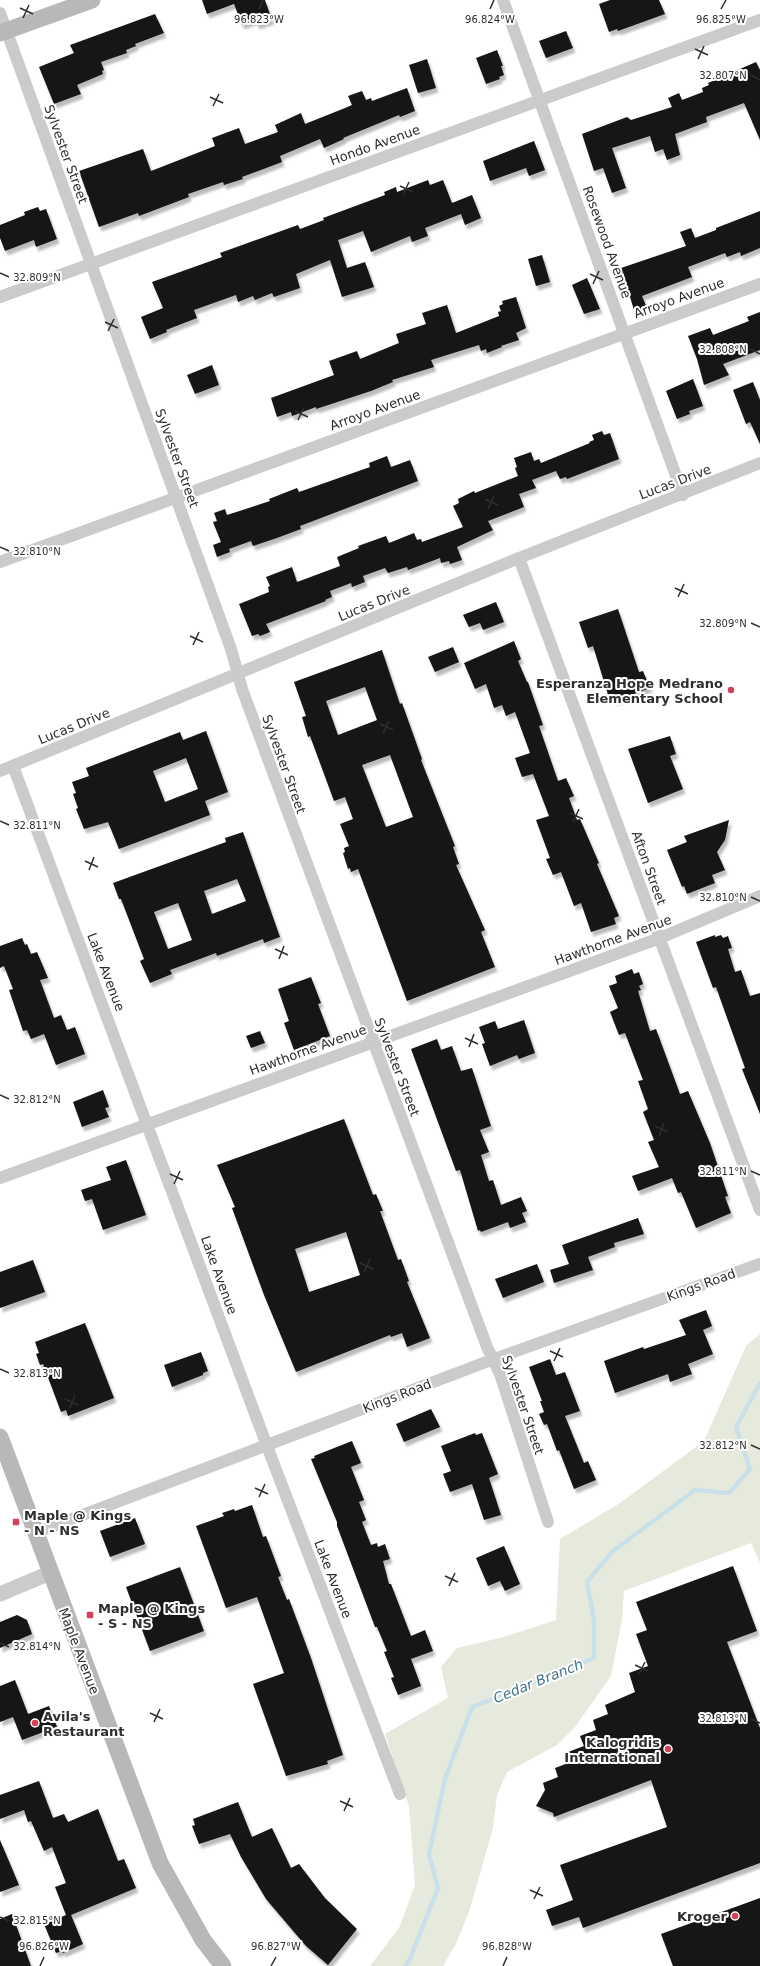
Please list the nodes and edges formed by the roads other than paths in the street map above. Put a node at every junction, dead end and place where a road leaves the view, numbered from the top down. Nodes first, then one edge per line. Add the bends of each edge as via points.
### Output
1 (92, 0) edge
2 (503, 0) edge
3 (0, 14) edge
4 (760, 20) edge
5 (3, 32) edge
6 (540, 100) junction
7 (91, 264) junction
8 (760, 284) edge
9 (0, 297) edge
10 (625, 334) junction
11 (760, 464) edge
12 (684, 494) junction
13 (176, 497) junction
14 (519, 558) junction
15 (0, 562) edge
16 (237, 674) junction
17 (13, 766) junction
18 (0, 772) edge
19 (760, 896) edge
20 (660, 938) junction
21 (372, 1041) junction
22 (148, 1124) junction
23 (0, 1178) edge
24 (760, 1210) edge
25 (760, 1264) edge
26 (494, 1359) junction
27 (0, 1437) edge
28 (267, 1446) junction
29 (548, 1522) dead end
30 (35, 1533) junction
31 (50, 1573) junction
32 (0, 1594) edge
33 (400, 1794) dead end
34 (223, 1966) edge

1 - 5 main road
2 - 6 street, Rosewood Avenue
3 - 5 street, Sylvester Street
4 - 6 street, Hondo Avenue
5 - 7 street, Sylvester Street
6 - 7 street, Hondo Avenue
6 - 10 street, Rosewood Avenue
7 - 9 street, Hondo Avenue
7 - 13 street, Sylvester Street
8 - 10 street, Arroyo Avenue
10 - 12 street, Rosewood Avenue
10 - 13 street, Arroyo Avenue
11 - 12 street, Lucas Drive
12 - 14 street, Lucas Drive
13 - 15 street, Arroyo Avenue
13 - 16 street, Sylvester Street via 231,649
14 - 16 street, Lucas Drive
14 - 20 street, Afton Street
16 - 17 street, Lucas Drive
16 - 21 street, Sylvester Street
17 - 18 street, Lucas Drive
17 - 22 street, Lake Avenue
19 - 20 street, Hawthorne Avenue
20 - 21 street, Hawthorne Avenue
20 - 24 street, Afton Street
21 - 22 street, Hawthorne Avenue
21 - 26 street, Sylvester Street via 484,1340
22 - 23 street, Hawthorne Avenue
22 - 28 street, Lake Avenue
25 - 26 street, Kings Road
26 - 28 street, Kings Road
26 - 29 street, Sylvester Street
27 - 30 main road, Maple Avenue
28 - 30 street, Kings Road
28 - 33 street, Lake Avenue
30 - 31 main road, Maple Avenue
31 - 32 street
31 - 34 main road, Maple Avenue via 160,1863 203,1940

